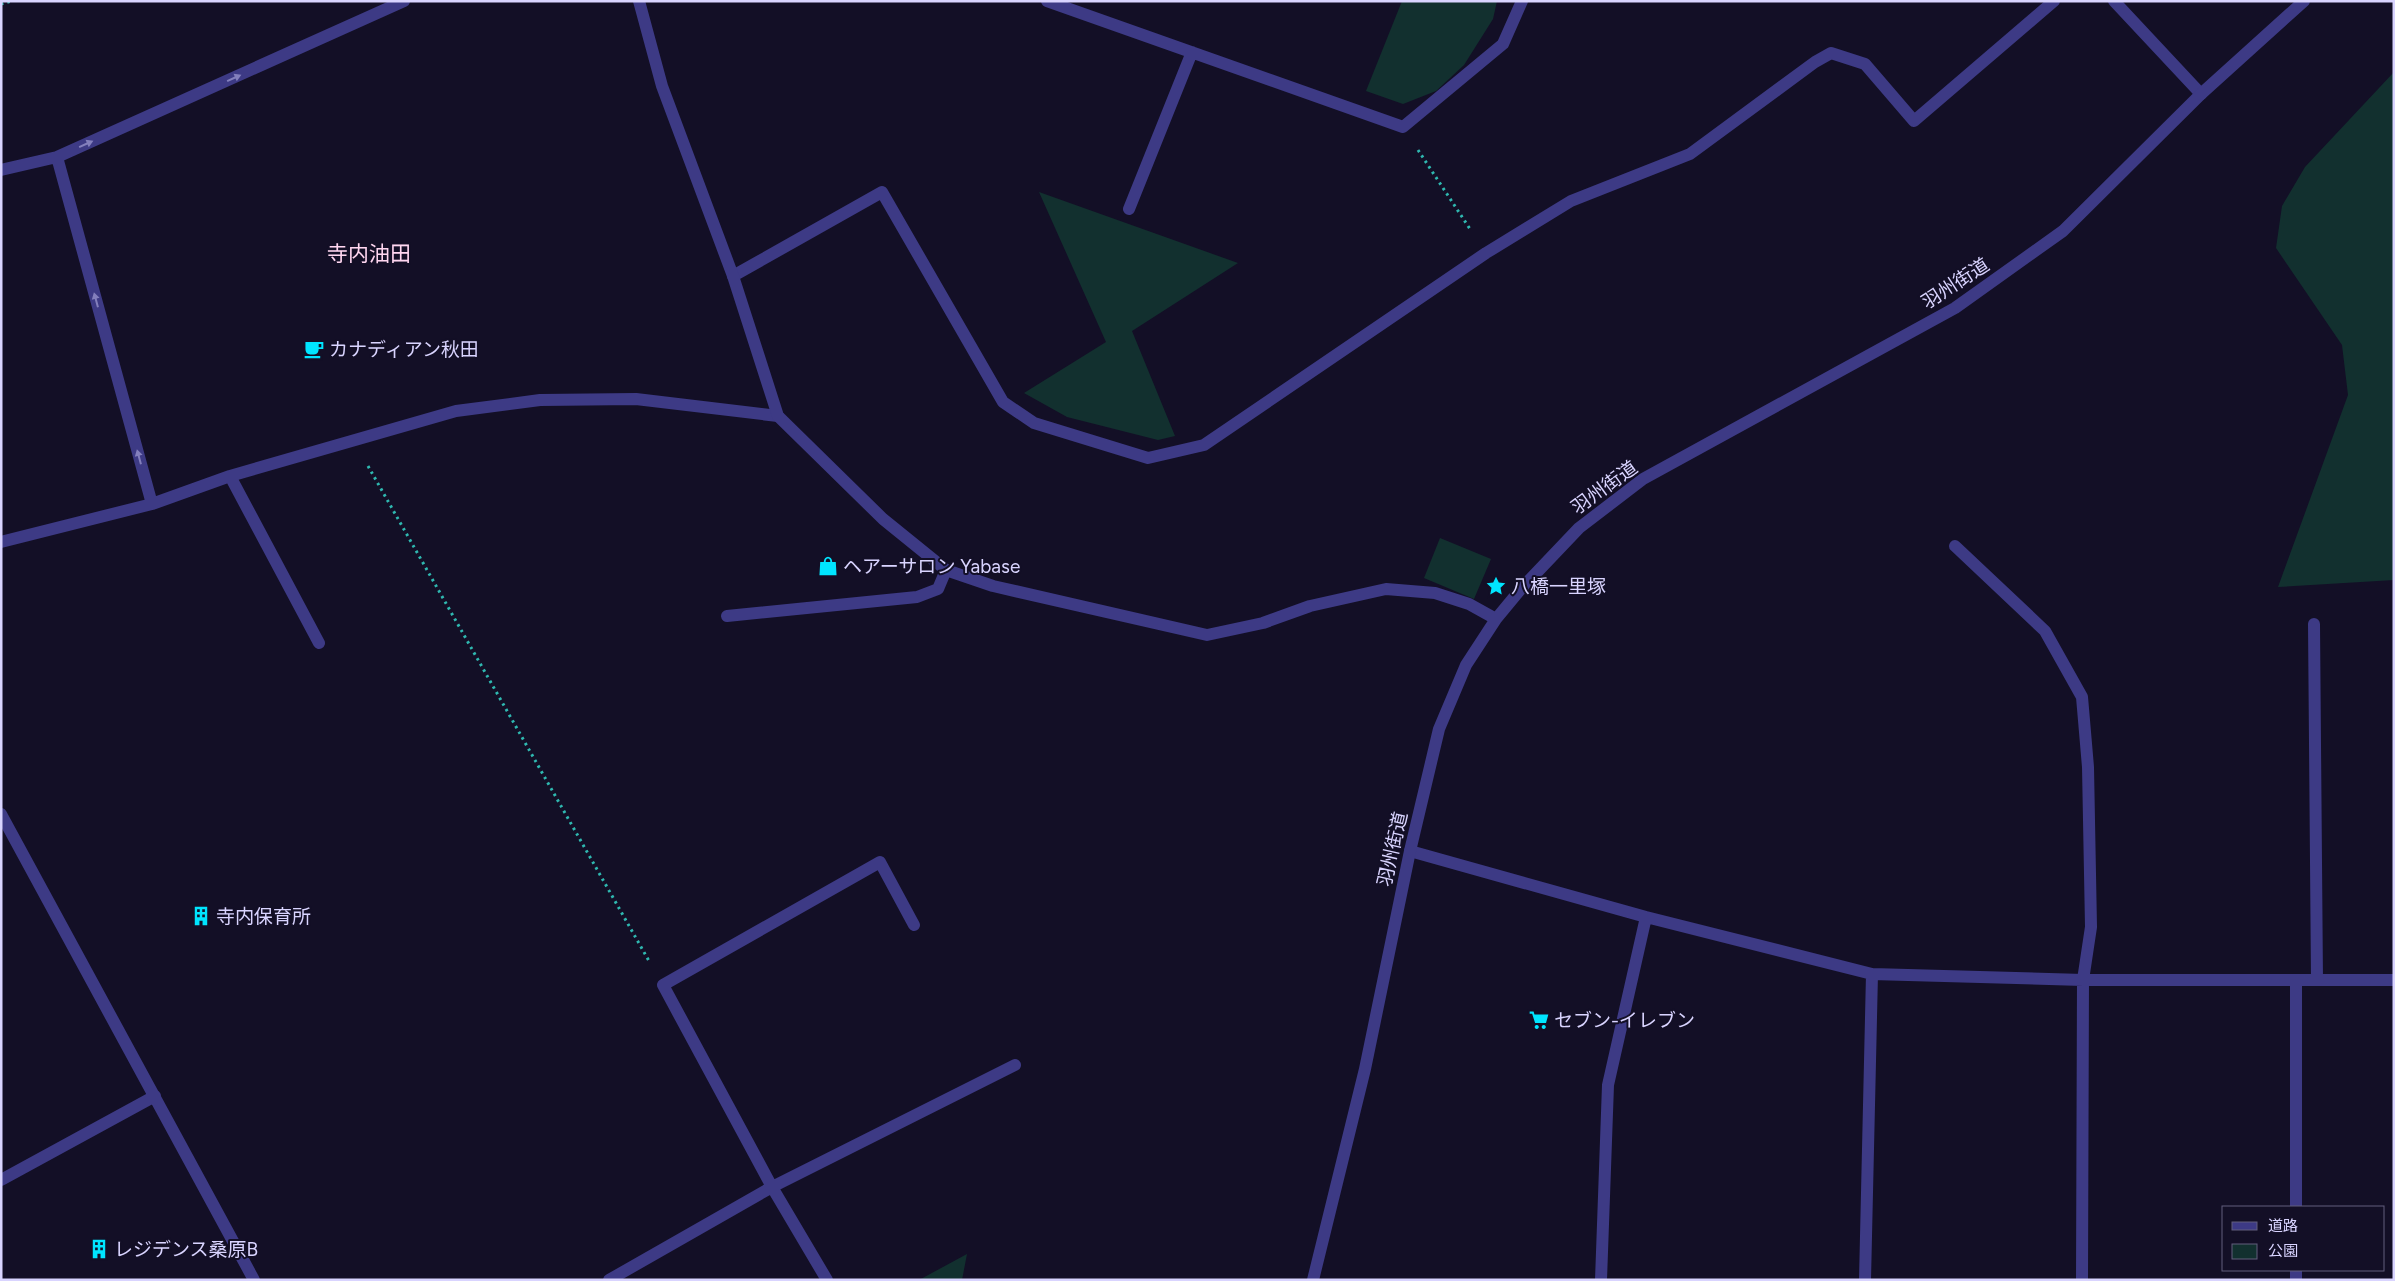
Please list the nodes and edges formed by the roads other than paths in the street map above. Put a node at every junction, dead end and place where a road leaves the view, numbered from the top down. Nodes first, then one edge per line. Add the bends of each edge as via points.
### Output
1 (404, 1) edge
2 (639, 1) edge
3 (1047, 1) edge
4 (1522, 1) edge
5 (2054, 1) edge
6 (2114, 1) edge
7 (2304, 1) edge
8 (1192, 52) junction
9 (2201, 94) junction
10 (57, 158) junction
11 (1, 170) edge
12 (1129, 209) dead end
13 (733, 276) junction
14 (778, 416) junction
15 (230, 476) junction
16 (152, 504) junction
17 (1, 542) edge
18 (1955, 546) dead end
19 (946, 570) junction
20 (728, 616) dead end
21 (1496, 619) junction
22 (2314, 624) dead end
23 (318, 644) dead end
24 (1, 814) edge
25 (1410, 851) junction
26 (1646, 917) junction
27 (914, 924) dead end
28 (1872, 974) junction
29 (2083, 980) junction
30 (2296, 980) junction
31 (2317, 980) junction
32 (2394, 980) edge
33 (1014, 1065) dead end
34 (154, 1096) junction
35 (1, 1180) edge
36 (772, 1187) junction
37 (2296, 1206) edge
38 (254, 1280) edge
39 (609, 1280) edge
40 (827, 1280) edge
41 (1313, 1280) edge
42 (1601, 1280) edge
43 (1865, 1280) edge
44 (2082, 1280) edge

10 -> 1 street
2 - 13 street via 662,86
3 - 8 street
4 - 8 street via 1503,44 1403,126
5 - 13 street via 1914,121 1865,64 1831,53 1690,154 1571,201 1486,253 1204,445 1148,458 1034,423 1003,402 882,192
6 - 9 street
7 - 9 street, 羽州街道
8 - 12 street
9 - 21 street, 羽州街道 via 2063,231 1956,308 1643,479 1579,528
10 - 11 street
16 -> 10 street
13 - 14 street
14 - 15 street via 636,399 540,400 456,411
14 - 19 street via 883,519
15 - 16 street
15 - 23 street
16 - 17 street
18 - 29 street via 2045,631 2082,697 2088,767 2091,927
19 - 20 street via 938,589 917,598
19 - 21 street via 993,586 1207,634 1263,623 1310,606 1386,589 1435,593 1469,604
21 - 25 street, 羽州街道 via 1466,665 1439,729
22 - 31 street
24 - 34 street
25 - 26 street
25 - 41 street, 羽州街道 via 1365,1069
26 - 28 street
26 - 42 street via 1608,1085
27 - 36 street via 880,862 663,985
28 - 29 street
28 - 43 street
29 - 30 street
29 - 44 street
30 - 31 street
30 - 37 street
31 - 32 street
33 - 36 street
34 - 35 street
34 - 38 street
36 - 39 street
36 - 40 street

